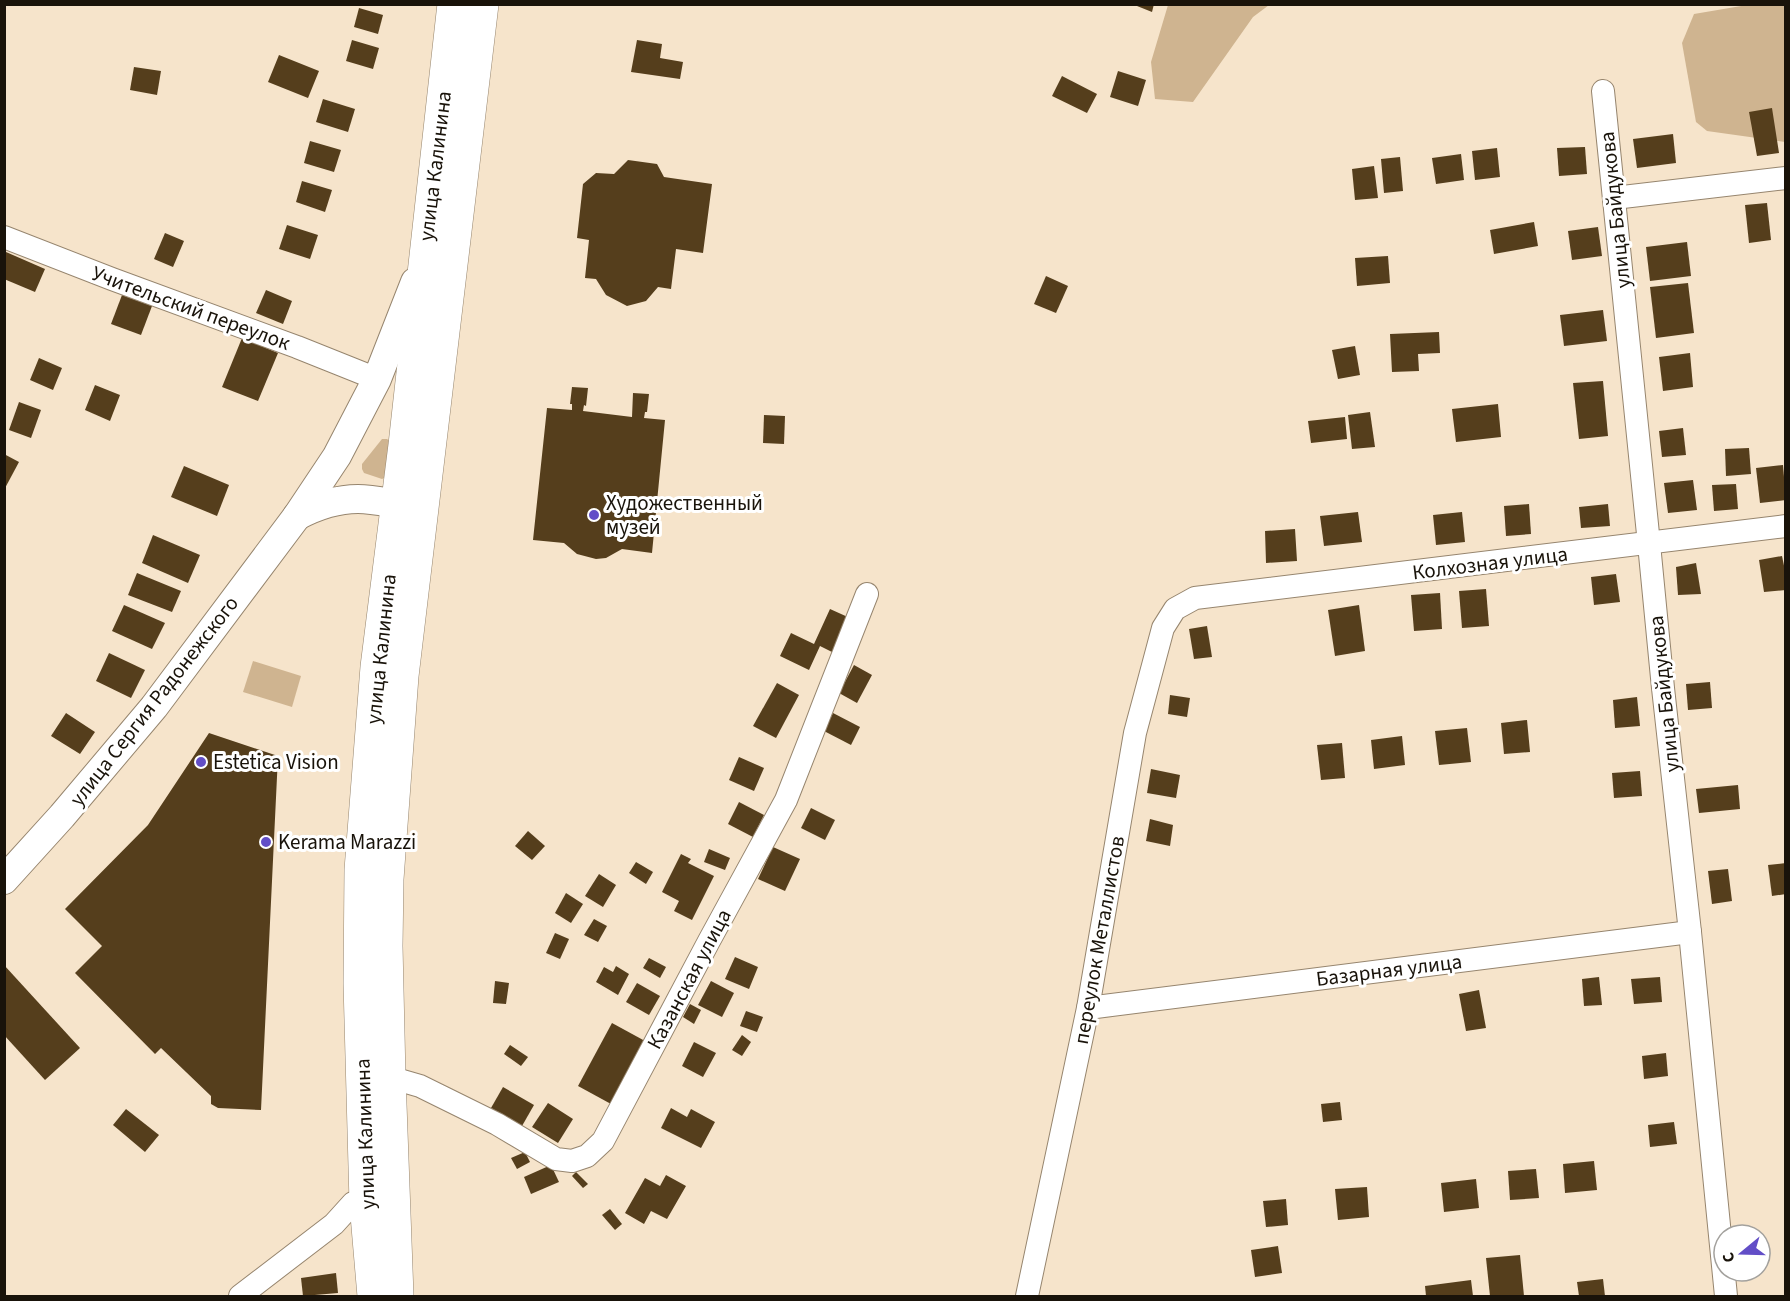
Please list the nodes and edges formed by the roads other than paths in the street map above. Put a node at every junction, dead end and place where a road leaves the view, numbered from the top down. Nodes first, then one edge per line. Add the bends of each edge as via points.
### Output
1 (454, 4) edge
2 (482, 4) edge
3 (1603, 91) dead end
4 (1785, 178) edge
5 (1614, 198) junction
6 (4, 237) edge
7 (426, 248) junction
8 (377, 379) junction
9 (337, 456) junction
10 (359, 499) junction
11 (410, 505) junction
12 (297, 516) junction
13 (1785, 526) edge
14 (1649, 544) junction
15 (867, 594) dead end
16 (1195, 598) joint
17 (4, 880) edge
18 (1690, 932) junction
19 (1088, 1008) junction
20 (389, 1077) junction
21 (366, 1203) junction
22 (240, 1296) edge
23 (374, 1296) edge
24 (397, 1296) edge
25 (1028, 1296) edge
26 (1726, 1296) edge

1 - 7 main road, улица Калинина
2 - 11 main road, улица Калинина
3 - 5 street, улица Байдукова
4 - 5 street
5 - 14 street, улица Байдукова
6 - 8 street, Учительский переулок
7 - 8 street, улица Сергия Радонежского
7 - 11 main road, улица Калинина
8 - 9 street, улица Сергия Радонежского
9 - 10 street via 342,482
9 - 12 street, улица Сергия Радонежского
10 - 11 street
10 - 12 street via 315,507
11 - 20 main road, улица Калинина via 387,879
11 - 21 main road, улица Калинина via 377,667 361,870
12 - 17 street, улица Сергия Радонежского via 154,707
13 - 14 street, Колхозная улица
14 - 16 street, Колхозная улица
14 - 18 street, улица Байдукова
15 - 20 street, Казанская улица via 786,800 603,1141 587,1156 572,1161 556,1159 420,1086
16 - 19 street, переулок Металлистов via 1175,609 1163,628 1135,733
18 - 19 street, Базарная улица
18 - 26 street, улица Байдукова
19 - 25 street, переулок Металлистов
20 - 24 main road, улица Калинина
21 - 22 street via 353,1203 334,1224
21 - 23 main road, улица Калинина

